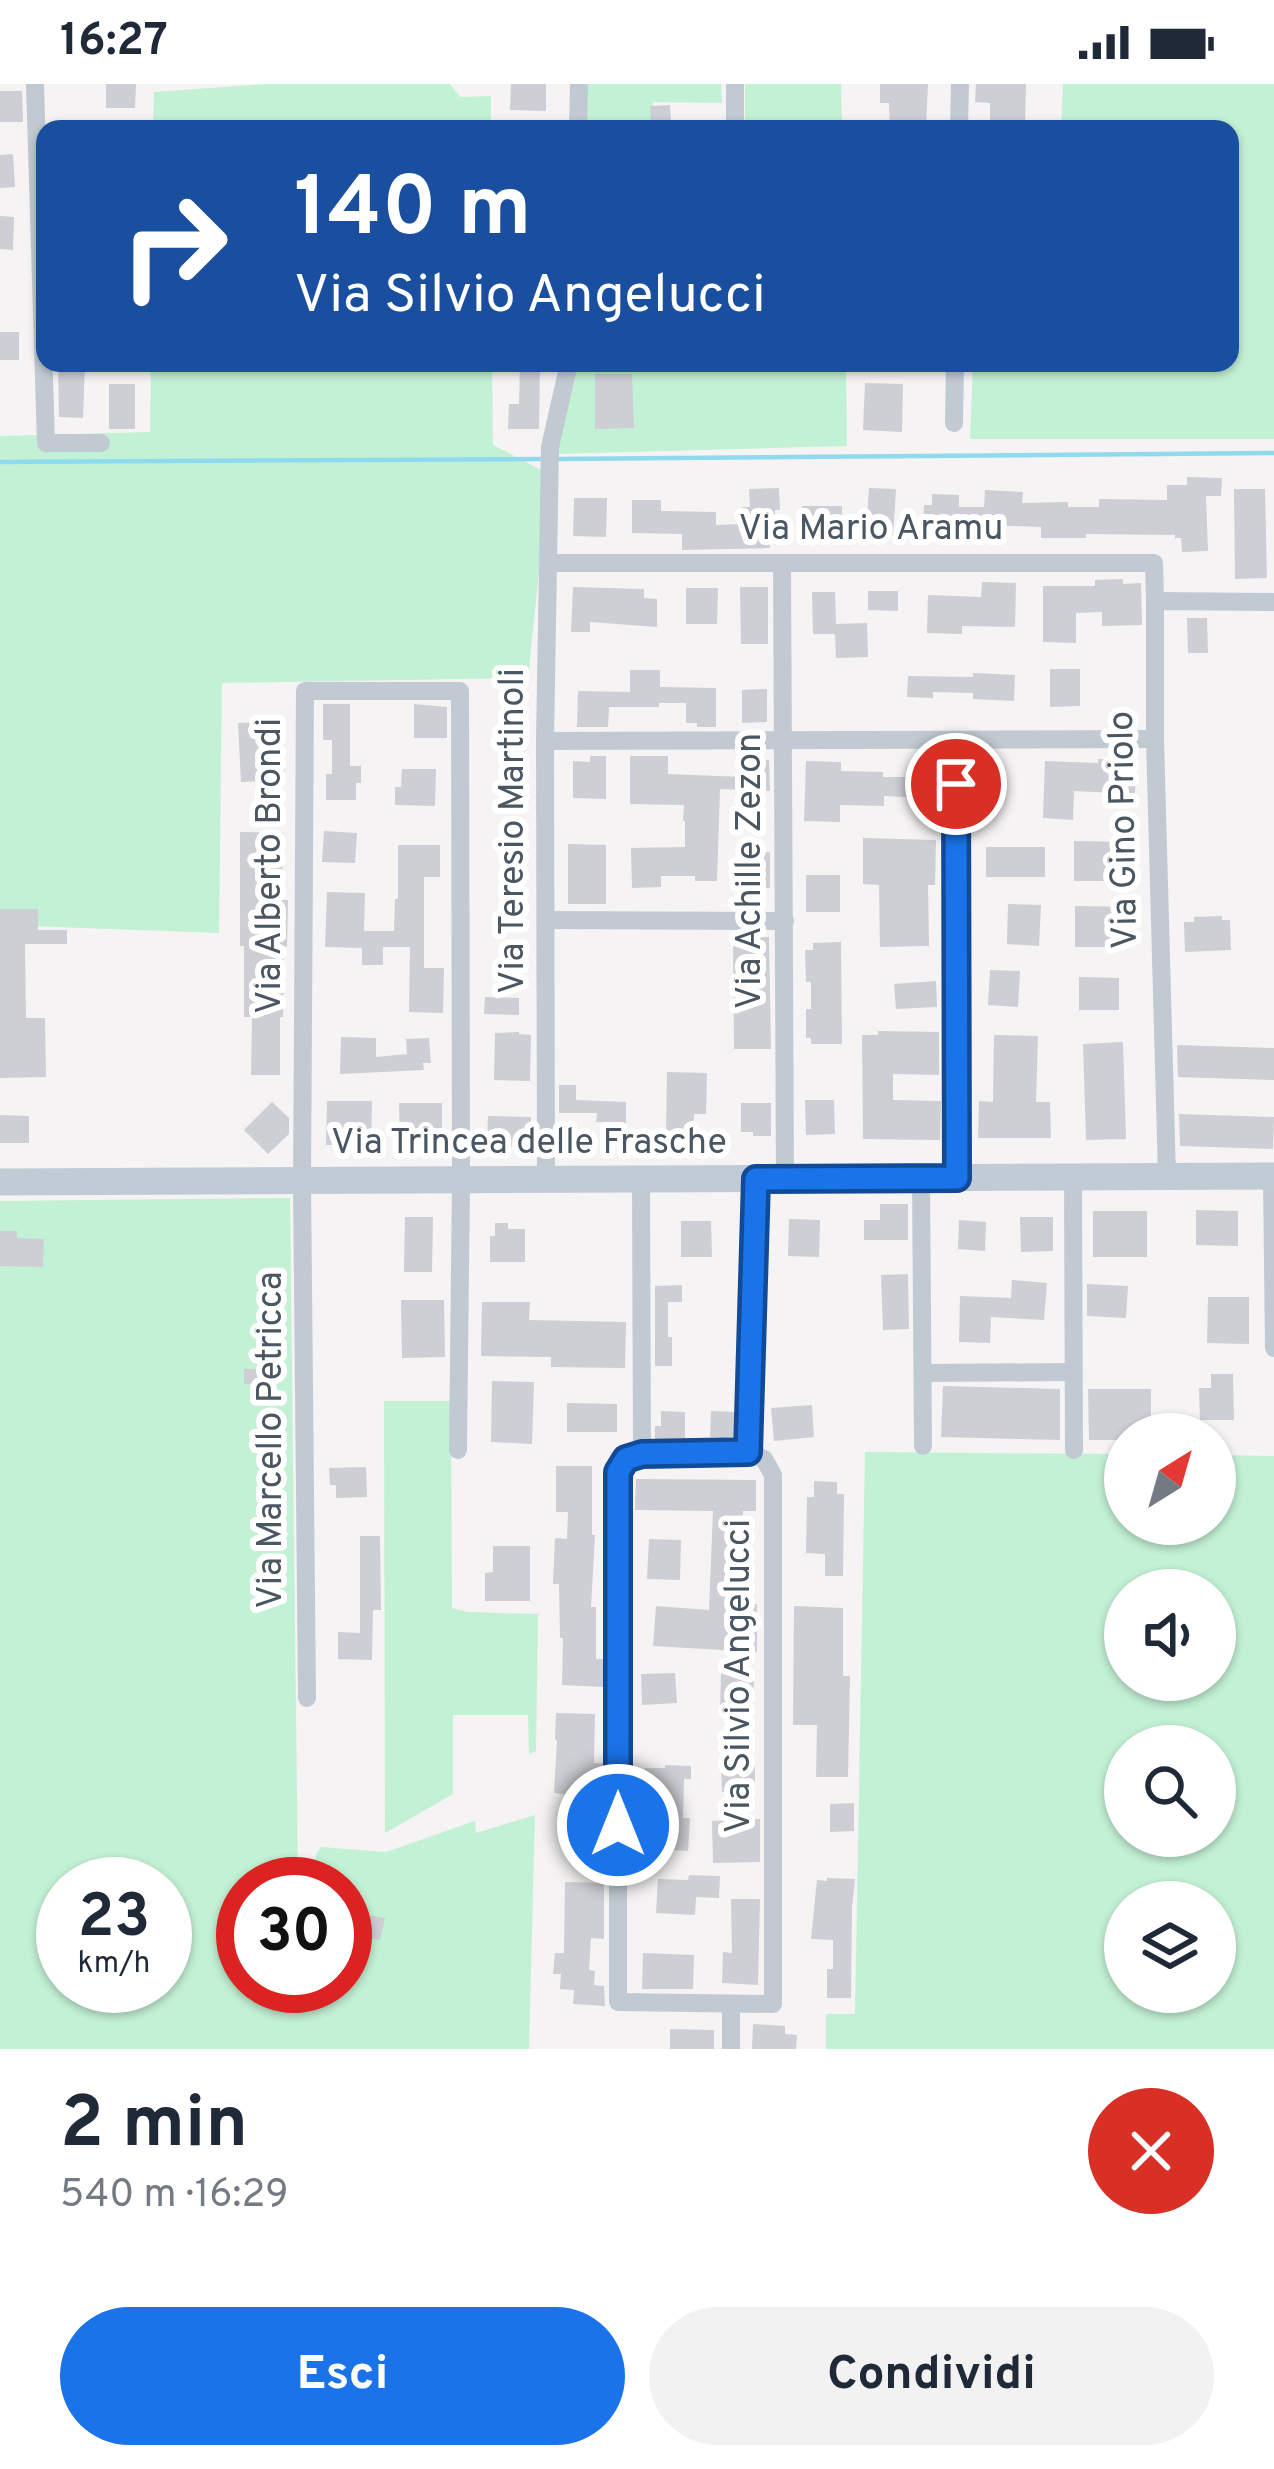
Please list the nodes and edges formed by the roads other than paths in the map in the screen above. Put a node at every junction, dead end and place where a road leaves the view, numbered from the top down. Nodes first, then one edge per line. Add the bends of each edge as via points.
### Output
1 (35, 84) edge
2 (579, 84) edge
3 (735, 84) edge
4 (960, 84) edge
5 (36, 120) edge
6 (578, 120) edge
7 (735, 120) edge
8 (959, 120) edge
9 (44, 372) edge
10 (567, 372) edge
11 (956, 372) edge
12 (954, 423) dead end
13 (100, 443) dead end
14 (782, 562) junction
15 (548, 563) junction
16 (1155, 602) junction
17 (1274, 602) edge
18 (1155, 739) junction
19 (956, 740) junction
20 (545, 741) junction
21 (784, 741) junction
22 (546, 920) junction
23 (785, 921) junction
24 (1167, 1176) junction
25 (1273, 1176) edge
26 (1073, 1177) junction
27 (785, 1178) junction
28 (921, 1178) junction
29 (957, 1178) junction
30 (756, 1179) junction
31 (461, 1180) junction
32 (546, 1180) junction
33 (640, 1180) junction
34 (0, 1182) edge
35 (302, 1182) junction
36 (1274, 1348) edge
37 (1073, 1372) junction
38 (924, 1373) junction
39 (923, 1446) dead end
40 (458, 1450) dead end
41 (1073, 1450) dead end
42 (748, 1452) junction
43 (642, 1454) junction
44 (307, 1697) dead end
45 (731, 2005) junction
46 (731, 2049) edge

1 - 5 street
2 - 6 street
3 - 7 street
4 - 8 street
9 - 13 street via 46,443
10 - 15 street, Via Teresio Martinoli via 550,446
11 - 12 street
14 - 15 street, Via Mario Aramu
14 - 16 street, Via Mario Aramu via 1154,563
14 - 21 street, Via Achille Zezon
15 - 20 street, Via Teresio Martinoli
16 - 17 street
16 - 18 street, Via Gino Priolo
18 - 19 street
18 - 24 street, Via Gino Priolo
19 - 21 street
19 - 29 street
20 - 21 street
20 - 22 street, Via Teresio Martinoli
21 - 23 street, Via Achille Zezon
22 - 23 street
22 - 32 street, Via Teresio Martinoli
23 - 27 street, Via Achille Zezon
24 - 25 street, Via Trincea delle Frasche
24 - 26 street, Via Trincea delle Frasche
25 - 36 street
26 - 29 street, Via Trincea delle Frasche
26 - 37 street
27 - 28 street, Via Trincea delle Frasche
27 - 30 street, Via Trincea delle Frasche
28 - 29 street, Via Trincea delle Frasche
28 - 38 street
30 - 33 street, Via Trincea delle Frasche
30 - 42 street
31 - 32 street, Via Trincea delle Frasche
31 - 35 street, Via Trincea delle Frasche
31 - 35 street, Via Alberto Brondi via 460,691 305,691
31 - 40 street
32 - 33 street, Via Trincea delle Frasche
33 - 43 street
34 - 35 street, Via Trincea delle Frasche
35 - 44 street, Via Marcello Petricca
37 - 38 street
37 - 41 street
38 - 39 street
42 - 43 street
42 - 45 street, Via Silvio Angelucci via 773,1475 773,2004
43 - 45 street, Via Silvio Angelucci via 618,1472 618,2002
45 - 46 street

